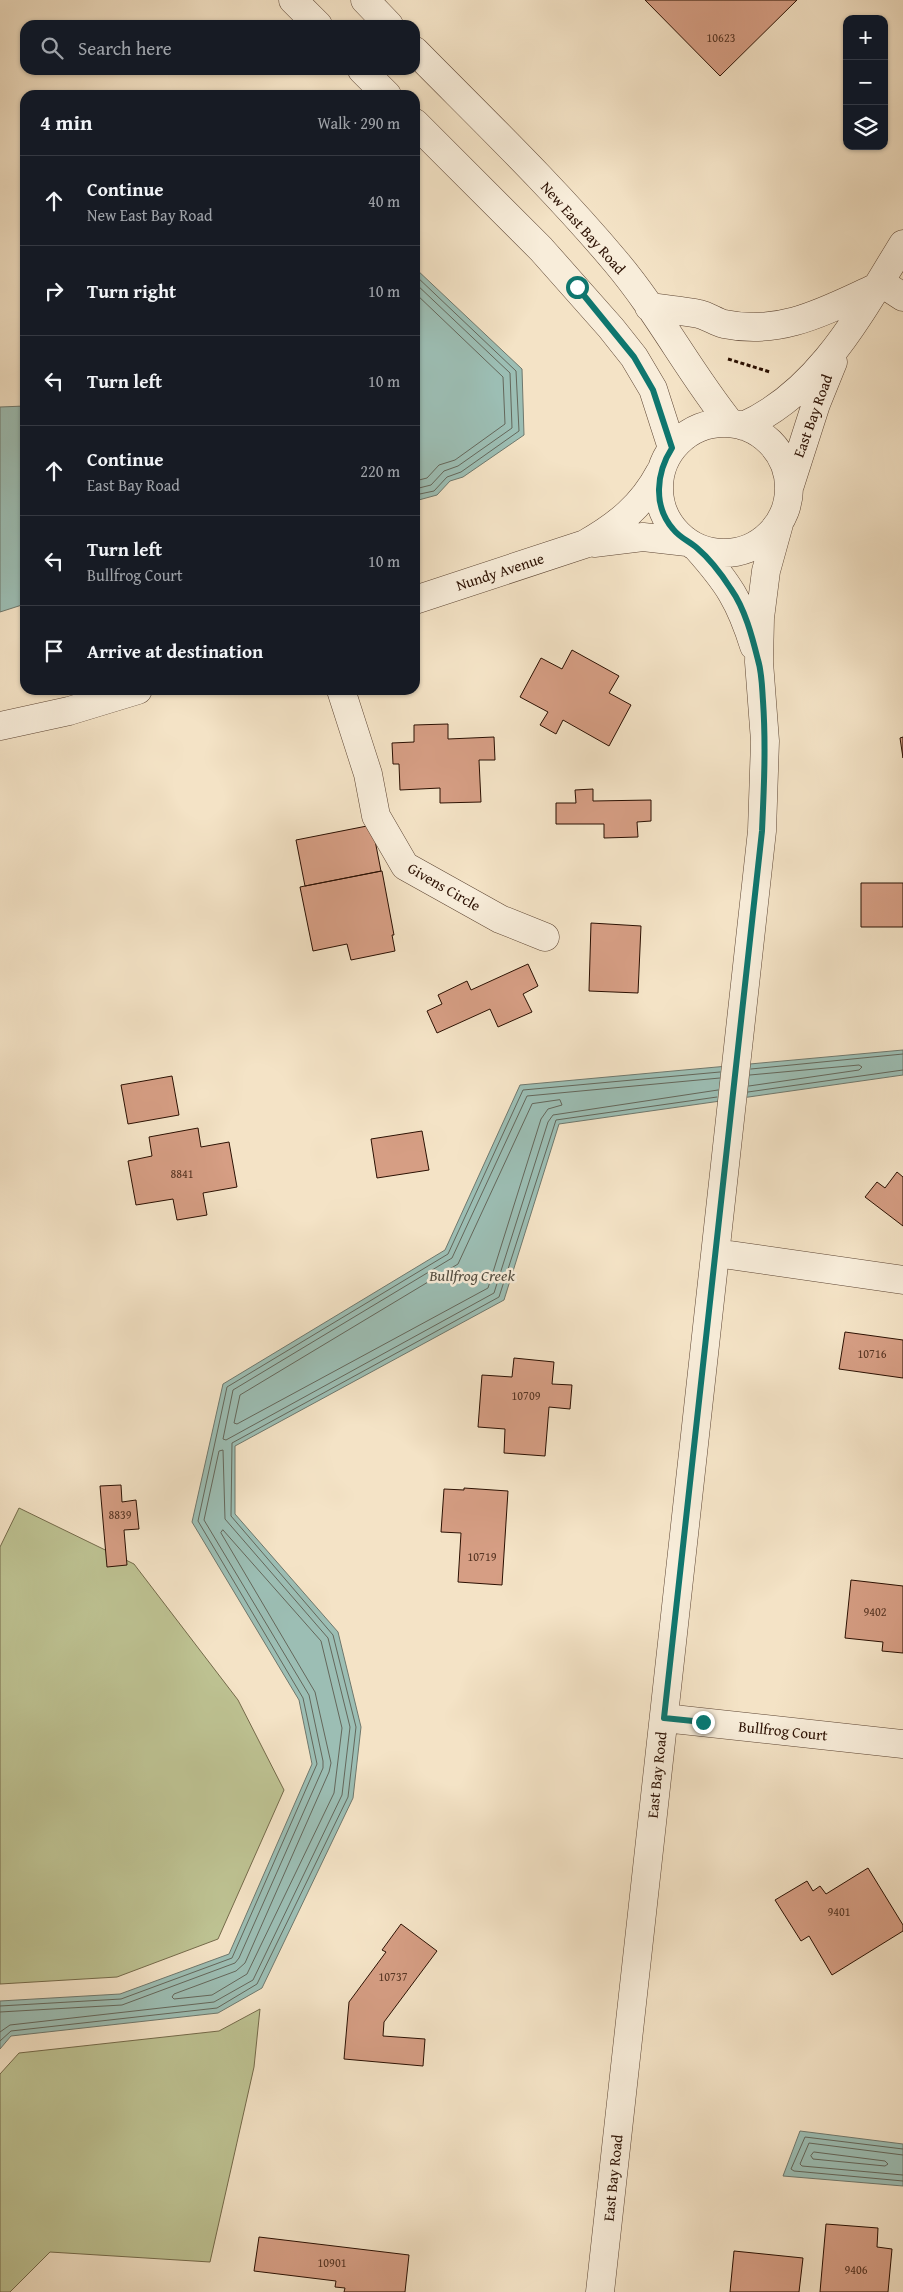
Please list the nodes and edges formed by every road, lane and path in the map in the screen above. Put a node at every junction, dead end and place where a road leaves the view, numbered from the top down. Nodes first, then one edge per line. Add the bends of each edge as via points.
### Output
1 (293, 0) edge
2 (365, 0) edge
3 (313, 20) edge
4 (385, 20) edge
5 (420, 56) edge
6 (367, 75) edge
7 (382, 90) edge
8 (420, 128) edge
9 (903, 244) edge
10 (877, 285) junction
11 (903, 297) edge
12 (649, 307) junction
13 (838, 347) junction
14 (721, 354) dead end
15 (773, 374) dead end
16 (737, 425) junction
17 (672, 448) junction
18 (660, 472) junction
19 (790, 485) junction
20 (779, 524) junction
21 (585, 544) junction
22 (692, 545) junction
23 (420, 598) edge
24 (759, 662) junction
25 (121, 695) edge
26 (343, 695) edge
27 (0, 726) edge
28 (545, 937) dead end
29 (716, 1253) junction
30 (903, 1280) edge
31 (664, 1718) junction
32 (903, 1744) edge
33 (600, 2292) edge

1 - 3 street
2 - 4 street
5 - 12 street, New East Bay Road via 576,218 617,264
6 - 7 street
8 - 17 street via 541,249 634,357 653,390
9 - 10 street, East Bay Road
10 - 11 street
10 - 12 street via 808,319 780,326 724,324 700,315
10 - 13 street, East Bay Road
12 - 16 street, New East Bay Road via 697,381
13 - 16 street, East Bay Road via 779,407
13 - 19 street, East Bay Road
14 - 15 path via 734,362
16 - 17 street via 717,423 700,428 684,436
16 - 19 street via 761,435 776,448 786,466
17 - 18 street
18 - 21 street, Nundy Avenue via 642,502 628,516
18 - 22 street via 662,511 672,529
19 - 20 street via 788,505
20 - 22 street via 765,540 728,554 708,552
20 - 24 street, East Bay Road via 766,571
21 - 22 street, Nundy Avenue via 643,537
21 - 23 street, Nundy Avenue
22 - 24 street, East Bay Road via 732,590
24 - 29 street, East Bay Road via 765,770 762,831
25 - 27 street
26 - 28 street, Givens Circle via 368,774 376,816 405,866 500,919
29 - 30 street
29 - 31 street, East Bay Road
31 - 32 street, Bullfrog Court
31 - 33 street, East Bay Road

